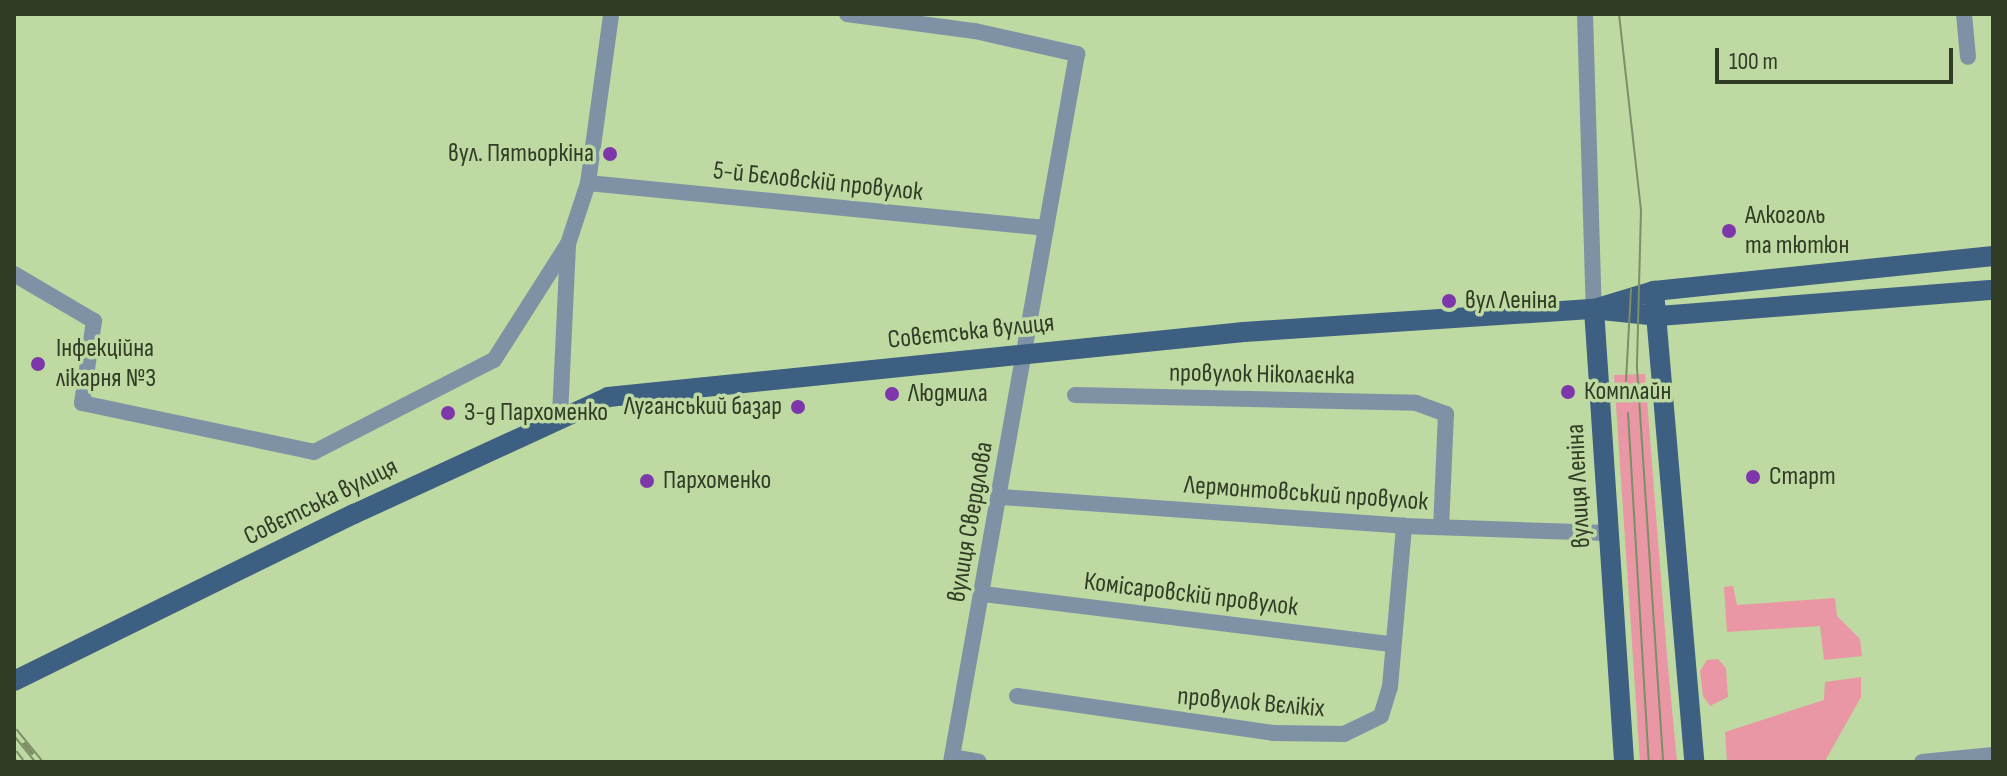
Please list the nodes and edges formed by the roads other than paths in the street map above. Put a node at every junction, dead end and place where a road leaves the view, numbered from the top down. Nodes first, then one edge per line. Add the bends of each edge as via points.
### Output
1 (611, 14) edge
2 (847, 14) edge
3 (1585, 14) edge
4 (1964, 14) edge
5 (976, 22) edge
6 (1968, 57) dead end
7 (588, 183) junction
8 (1043, 228) junction
9 (568, 244) junction
10 (1993, 256) edge
11 (14, 274) edge
12 (1993, 290) edge
13 (1654, 291) junction
14 (1594, 309) junction
15 (1659, 316) junction
16 (1024, 352) junction
17 (1075, 395) dead end
18 (560, 415) junction
19 (1002, 497) junction
20 (1404, 526) junction
21 (1441, 527) junction
22 (1607, 533) junction
23 (983, 594) junction
24 (1393, 644) junction
25 (14, 681) edge
26 (1017, 696) dead end
27 (1993, 755) edge
28 (952, 759) edge
29 (979, 762) edge
30 (1624, 762) edge
31 (1694, 762) edge
32 (1922, 762) edge

1 - 7 street
2 - 5 street
3 - 14 street, вулиця Леніна
4 - 6 street
5 - 8 street, вулиця Свердлова via 1077,54
7 - 8 street, 5-й Бєловскій провулок
7 - 9 street
8 - 16 street, вулиця Свердлова
9 - 11 street via 494,360 314,452 82,403 94,321
9 - 18 street
10 - 13 main road, Совєтська вулиця
12 - 15 main road
13 - 14 main road, Совєтська вулиця
13 - 15 main road
14 - 15 main road
14 - 16 main road, Совєтська вулиця
14 - 22 main road, вулиця Леніна
15 - 31 main road
16 - 18 main road, Совєтська вулиця via 608,397
16 - 19 street, вулиця Свердлова
17 - 21 street, провулок Ніколаєнка via 1416,403 1446,414
18 - 25 main road, Совєтська вулиця
19 - 20 street, Лермонтовський провулок
19 - 23 street, вулиця Свердлова
20 - 21 street, Лермонтовський провулок
20 - 24 street, провулок Вєлікіх
21 - 22 street, Лермонтовський провулок
22 - 30 main road, вулиця Леніна
23 - 24 street, Комісаровскій провулок
23 - 28 street, вулиця Свердлова
24 - 26 street, провулок Вєлікіх via 1381,716 1344,734 1273,733
27 - 32 street
28 - 29 street

